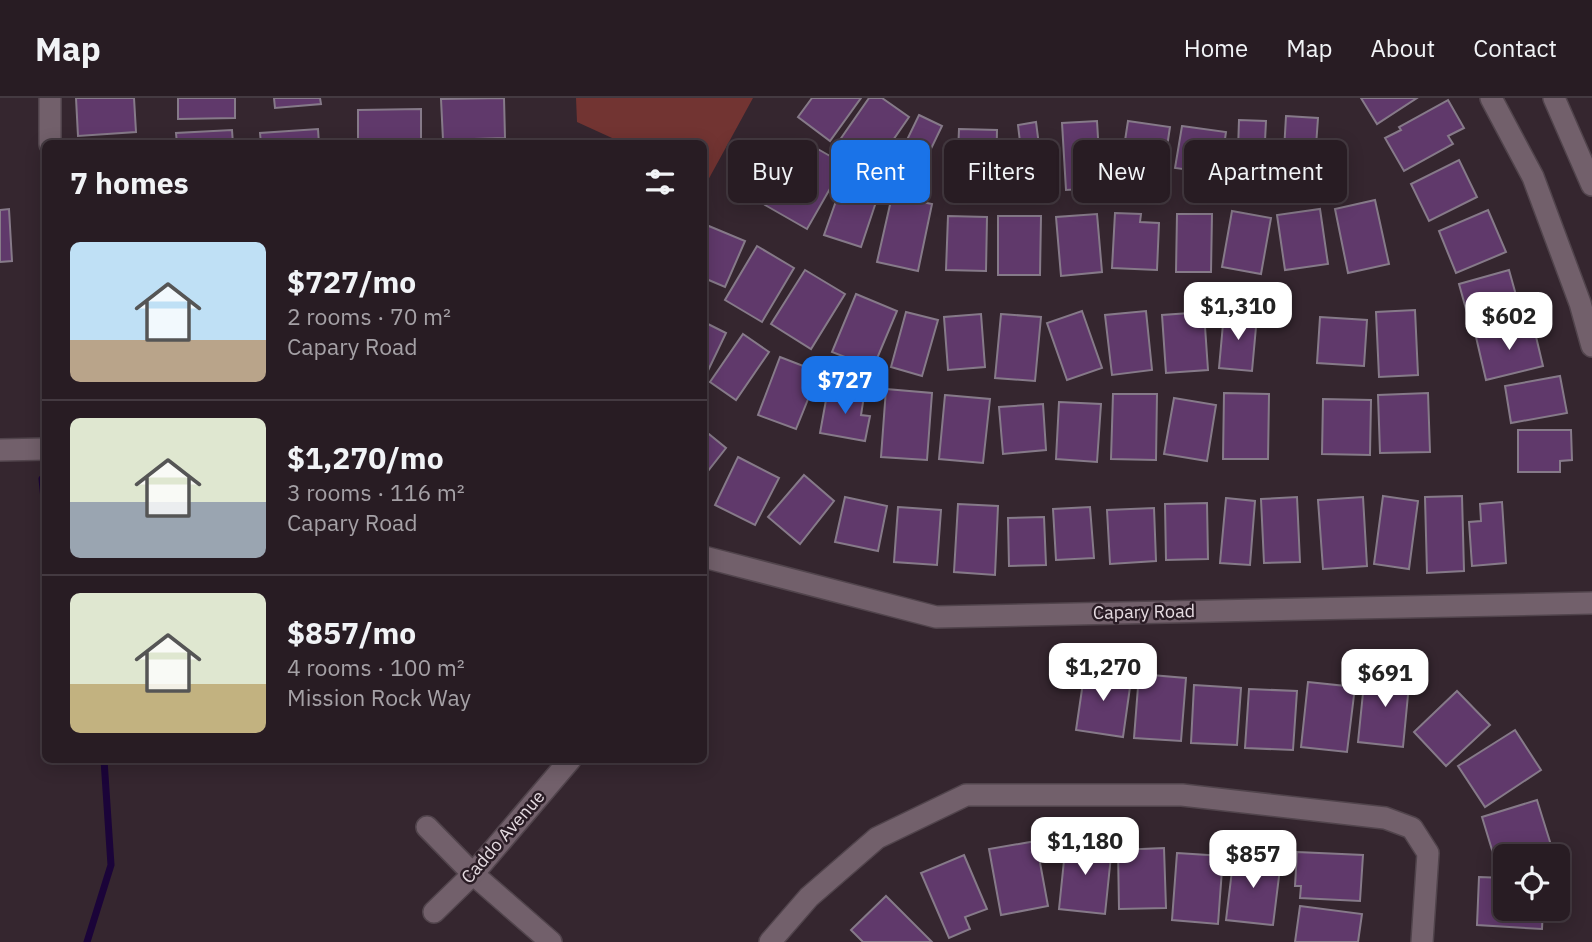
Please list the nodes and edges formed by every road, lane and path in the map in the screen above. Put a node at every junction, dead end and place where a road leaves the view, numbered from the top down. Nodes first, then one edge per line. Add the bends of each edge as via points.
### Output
1 (50, 98) edge
2 (1491, 98) edge
3 (1554, 98) edge
4 (50, 140) edge
5 (1592, 185) edge
6 (1592, 346) edge
7 (42, 449) edge
8 (0, 450) edge
9 (707, 558) edge
10 (1592, 603) edge
11 (567, 763) edge
12 (427, 827) dead end
13 (473, 874) junction
14 (435, 912) dead end
15 (551, 942) edge
16 (769, 942) edge
17 (1422, 942) edge

1 - 4 street
2 - 6 street via 1533,177
3 - 5 street
7 - 8 street
9 - 10 street, Capary Road via 936,617
11 - 13 street, Caddo Avenue
12 - 13 street
13 - 14 street, Caddo Avenue
13 - 15 street
16 - 17 street via 809,897 877,838 966,795 1182,795 1385,818 1412,828 1428,853

